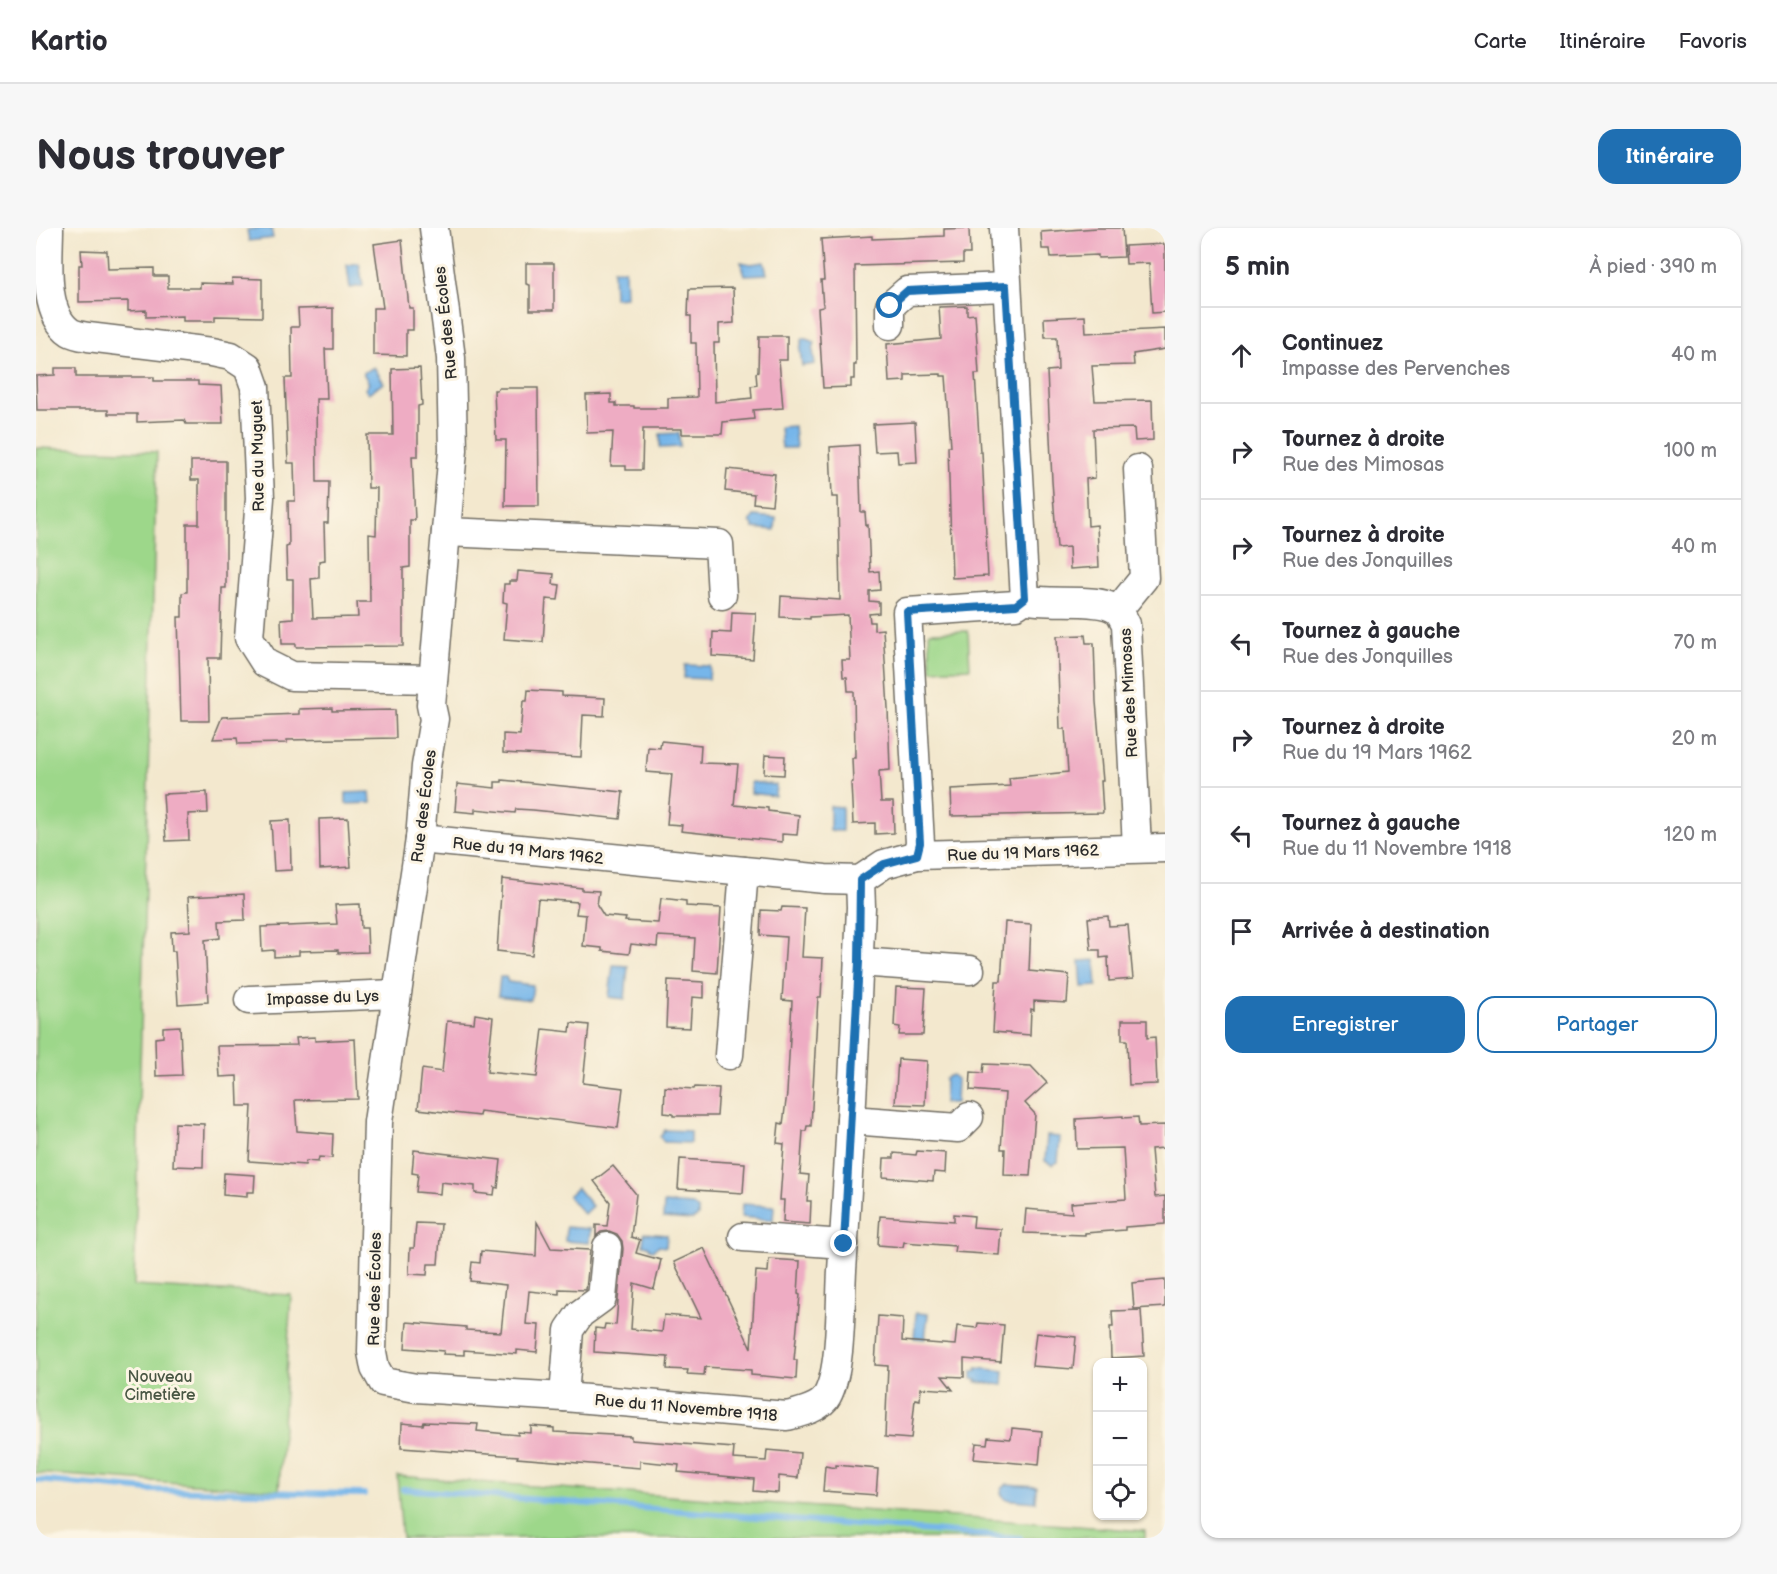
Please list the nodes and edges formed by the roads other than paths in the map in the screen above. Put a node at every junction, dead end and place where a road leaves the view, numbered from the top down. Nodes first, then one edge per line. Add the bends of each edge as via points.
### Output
1 (49, 228) edge
2 (434, 228) edge
3 (1004, 228) edge
4 (1006, 286) junction
5 (890, 325) dead end
6 (1138, 469) dead end
7 (703, 526) dead end
8 (446, 532) junction
9 (642, 541) junction
10 (722, 594) dead end
11 (1025, 598) junction
12 (1118, 610) junction
13 (433, 679) junction
14 (420, 839) junction
15 (1151, 848) edge
16 (917, 855) junction
17 (744, 871) junction
18 (860, 880) junction
19 (859, 962) junction
20 (970, 970) dead end
21 (396, 994) junction
22 (249, 1000) dead end
23 (729, 1054) dead end
24 (969, 1117) dead end
25 (851, 1120) junction
26 (743, 1237) dead end
27 (844, 1244) junction
28 (607, 1246) dead end
29 (383, 1382) joint
30 (564, 1397) junction

1 - 13 street, Rue du Muguet via 53,308 71,333 212,352 231,356 248,367 255,387 260,498 249,638 265,663 291,676
2 - 8 street, Rue des Écoles via 451,358 453,450
3 - 4 street
4 - 5 street via 907,291 890,306
4 - 11 street
6 - 12 street via 1144,578
7 - 9 street via 671,525
8 - 9 street
8 - 13 street, Rue des Écoles
9 - 10 street via 719,544
11 - 12 street, Rue des Mimosas via 1038,602 1097,602
11 - 16 street via 1016,605 907,612 920,843
12 - 15 street, Rue des Mimosas via 1126,624
13 - 14 street, Rue des Écoles via 434,719
14 - 17 street, Rue du 19 Mars 1962
14 - 21 street, Rue des Écoles
15 - 16 street, Rue du 19 Mars 1962
16 - 18 street, Rue du 19 Mars 1962 via 884,864
17 - 18 street, Rue du 19 Mars 1962
17 - 23 street
18 - 19 street, Rue du 11 Novembre 1918
19 - 20 street
19 - 25 street, Rue du 11 Novembre 1918
21 - 22 street, Impasse du Lys
21 - 29 street, Rue des Écoles via 378,1133 372,1352
24 - 25 street via 958,1128
25 - 27 street, Rue du 11 Novembre 1918
26 - 27 street
27 - 30 street, Rue du 11 Novembre 1918 via 835,1378 826,1399 805,1411 788,1416
28 - 30 street via 602,1298 580,1314 569,1330
29 - 30 street, Rue du 11 Novembre 1918 via 416,1388

